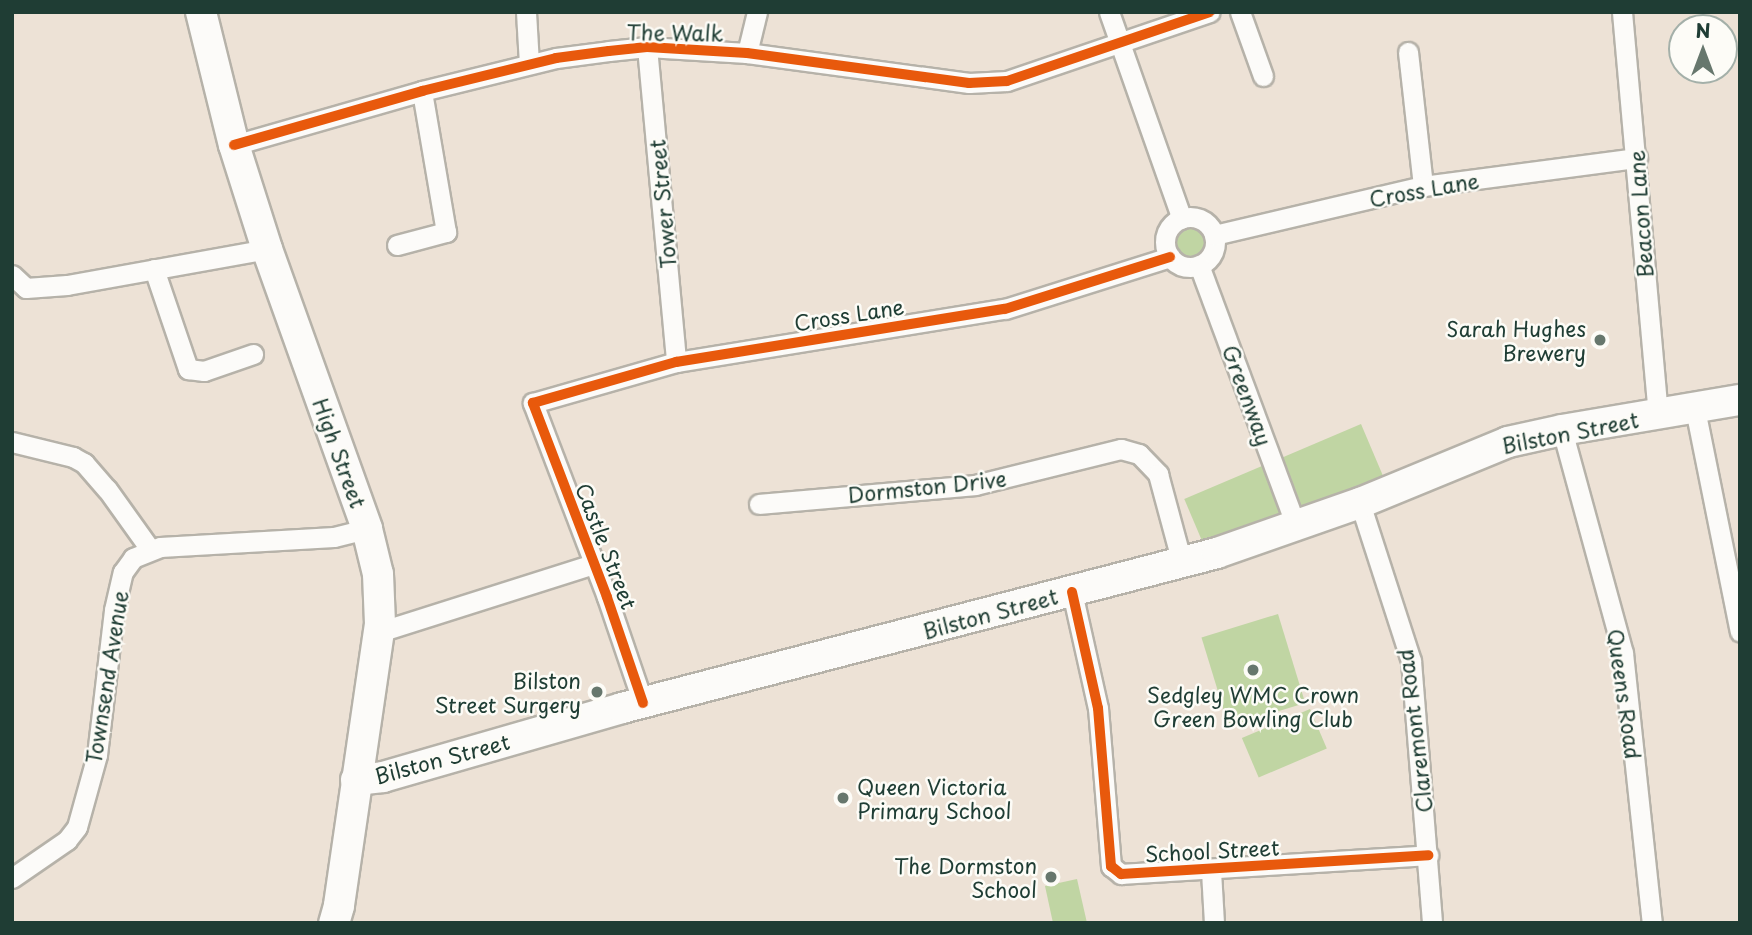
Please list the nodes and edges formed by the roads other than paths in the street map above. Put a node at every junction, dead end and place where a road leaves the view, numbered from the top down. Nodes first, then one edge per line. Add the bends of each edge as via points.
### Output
1 (201, 12) edge
2 (526, 12) edge
3 (757, 12) edge
4 (1109, 12) edge
5 (1210, 12) edge
6 (1240, 12) edge
7 (1622, 12) edge
8 (1119, 42) junction
9 (647, 47) junction
10 (1408, 52) dead end
11 (747, 53) junction
12 (529, 64) junction
13 (1263, 76) dead end
14 (422, 91) junction
15 (234, 145) junction
16 (1637, 158) junction
17 (1423, 186) junction
18 (1182, 219) junction
19 (1214, 235) junction
20 (397, 245) dead end
21 (268, 249) junction
22 (1170, 257) junction
23 (1199, 265) junction
24 (154, 269) junction
25 (12, 275) edge
26 (253, 354) dead end
27 (676, 362) junction
28 (1740, 400) edge
29 (533, 403) joint
30 (1695, 409) junction
31 (1657, 415) junction
32 (1562, 430) junction
33 (12, 442) edge
34 (1360, 503) junction
35 (759, 504) dead end
36 (1296, 526) junction
37 (367, 529) junction
38 (150, 549) junction
39 (1182, 563) junction
40 (594, 564) junction
41 (1072, 592) junction
42 (379, 632) junction
43 (1740, 632) edge
44 (643, 703) junction
45 (356, 780) junction
46 (1428, 855) junction
47 (1211, 871) junction
48 (12, 878) edge
49 (338, 917) edge
50 (1214, 923) edge
51 (1432, 923) edge
52 (1652, 923) edge

1 - 15 main road, High Street
2 - 12 street
3 - 11 street
4 - 8 street
5 - 8 street, The Walk
6 - 13 street
7 - 16 street, Beacon Lane
8 - 11 street, The Walk via 1007,81 969,83
8 - 18 street
9 - 11 street, The Walk
9 - 12 street, The Walk
9 - 27 street, Tower Street
10 - 17 street
12 - 14 street, The Walk
14 - 15 street, The Walk
14 - 20 street via 446,232
15 - 21 main road, High Street
16 - 17 street, Cross Lane
16 - 31 street, Beacon Lane
17 - 19 street, Cross Lane
18 - 19 street via 1202,220
18 - 22 street via 1165,240
19 - 23 street via 1212,253
21 - 24 street
21 - 37 main road, High Street
22 - 23 street via 1184,266
22 - 27 street, Cross Lane via 1005,309
23 - 36 street, Greenway
24 - 25 street via 26,288
24 - 26 street via 188,369 204,371
27 - 29 street, Cross Lane
28 - 30 main road, Bilston Street
29 - 40 street, Castle Street
30 - 31 main road, Bilston Street
30 - 43 street
31 - 32 main road, Bilston Street
32 - 34 main road, Bilston Street via 1508,442
32 - 52 street, Queens Road via 1623,653
33 - 38 street via 84,463
34 - 36 main road, Bilston Street
34 - 46 street, Claremont Road via 1410,661
35 - 39 street, Dormston Drive via 975,485 1121,449 1139,454 1158,474
36 - 39 main road, Bilston Street
37 - 38 street via 334,537
37 - 42 main road, High Street via 378,574
38 - 48 street, Townsend Avenue via 133,558 123,572 114,610 97,755 77,827 67,840
39 - 41 main road, Bilston Street
40 - 42 street
40 - 44 street, Castle Street
41 - 44 main road, Bilston Street
41 - 47 street, School Street via 1098,708 1111,866 1121,874
42 - 45 main road, High Street
44 - 45 main road, Bilston Street via 383,777
45 - 49 main road, High Street
46 - 47 street, School Street
46 - 51 street, Claremont Road
47 - 50 street

